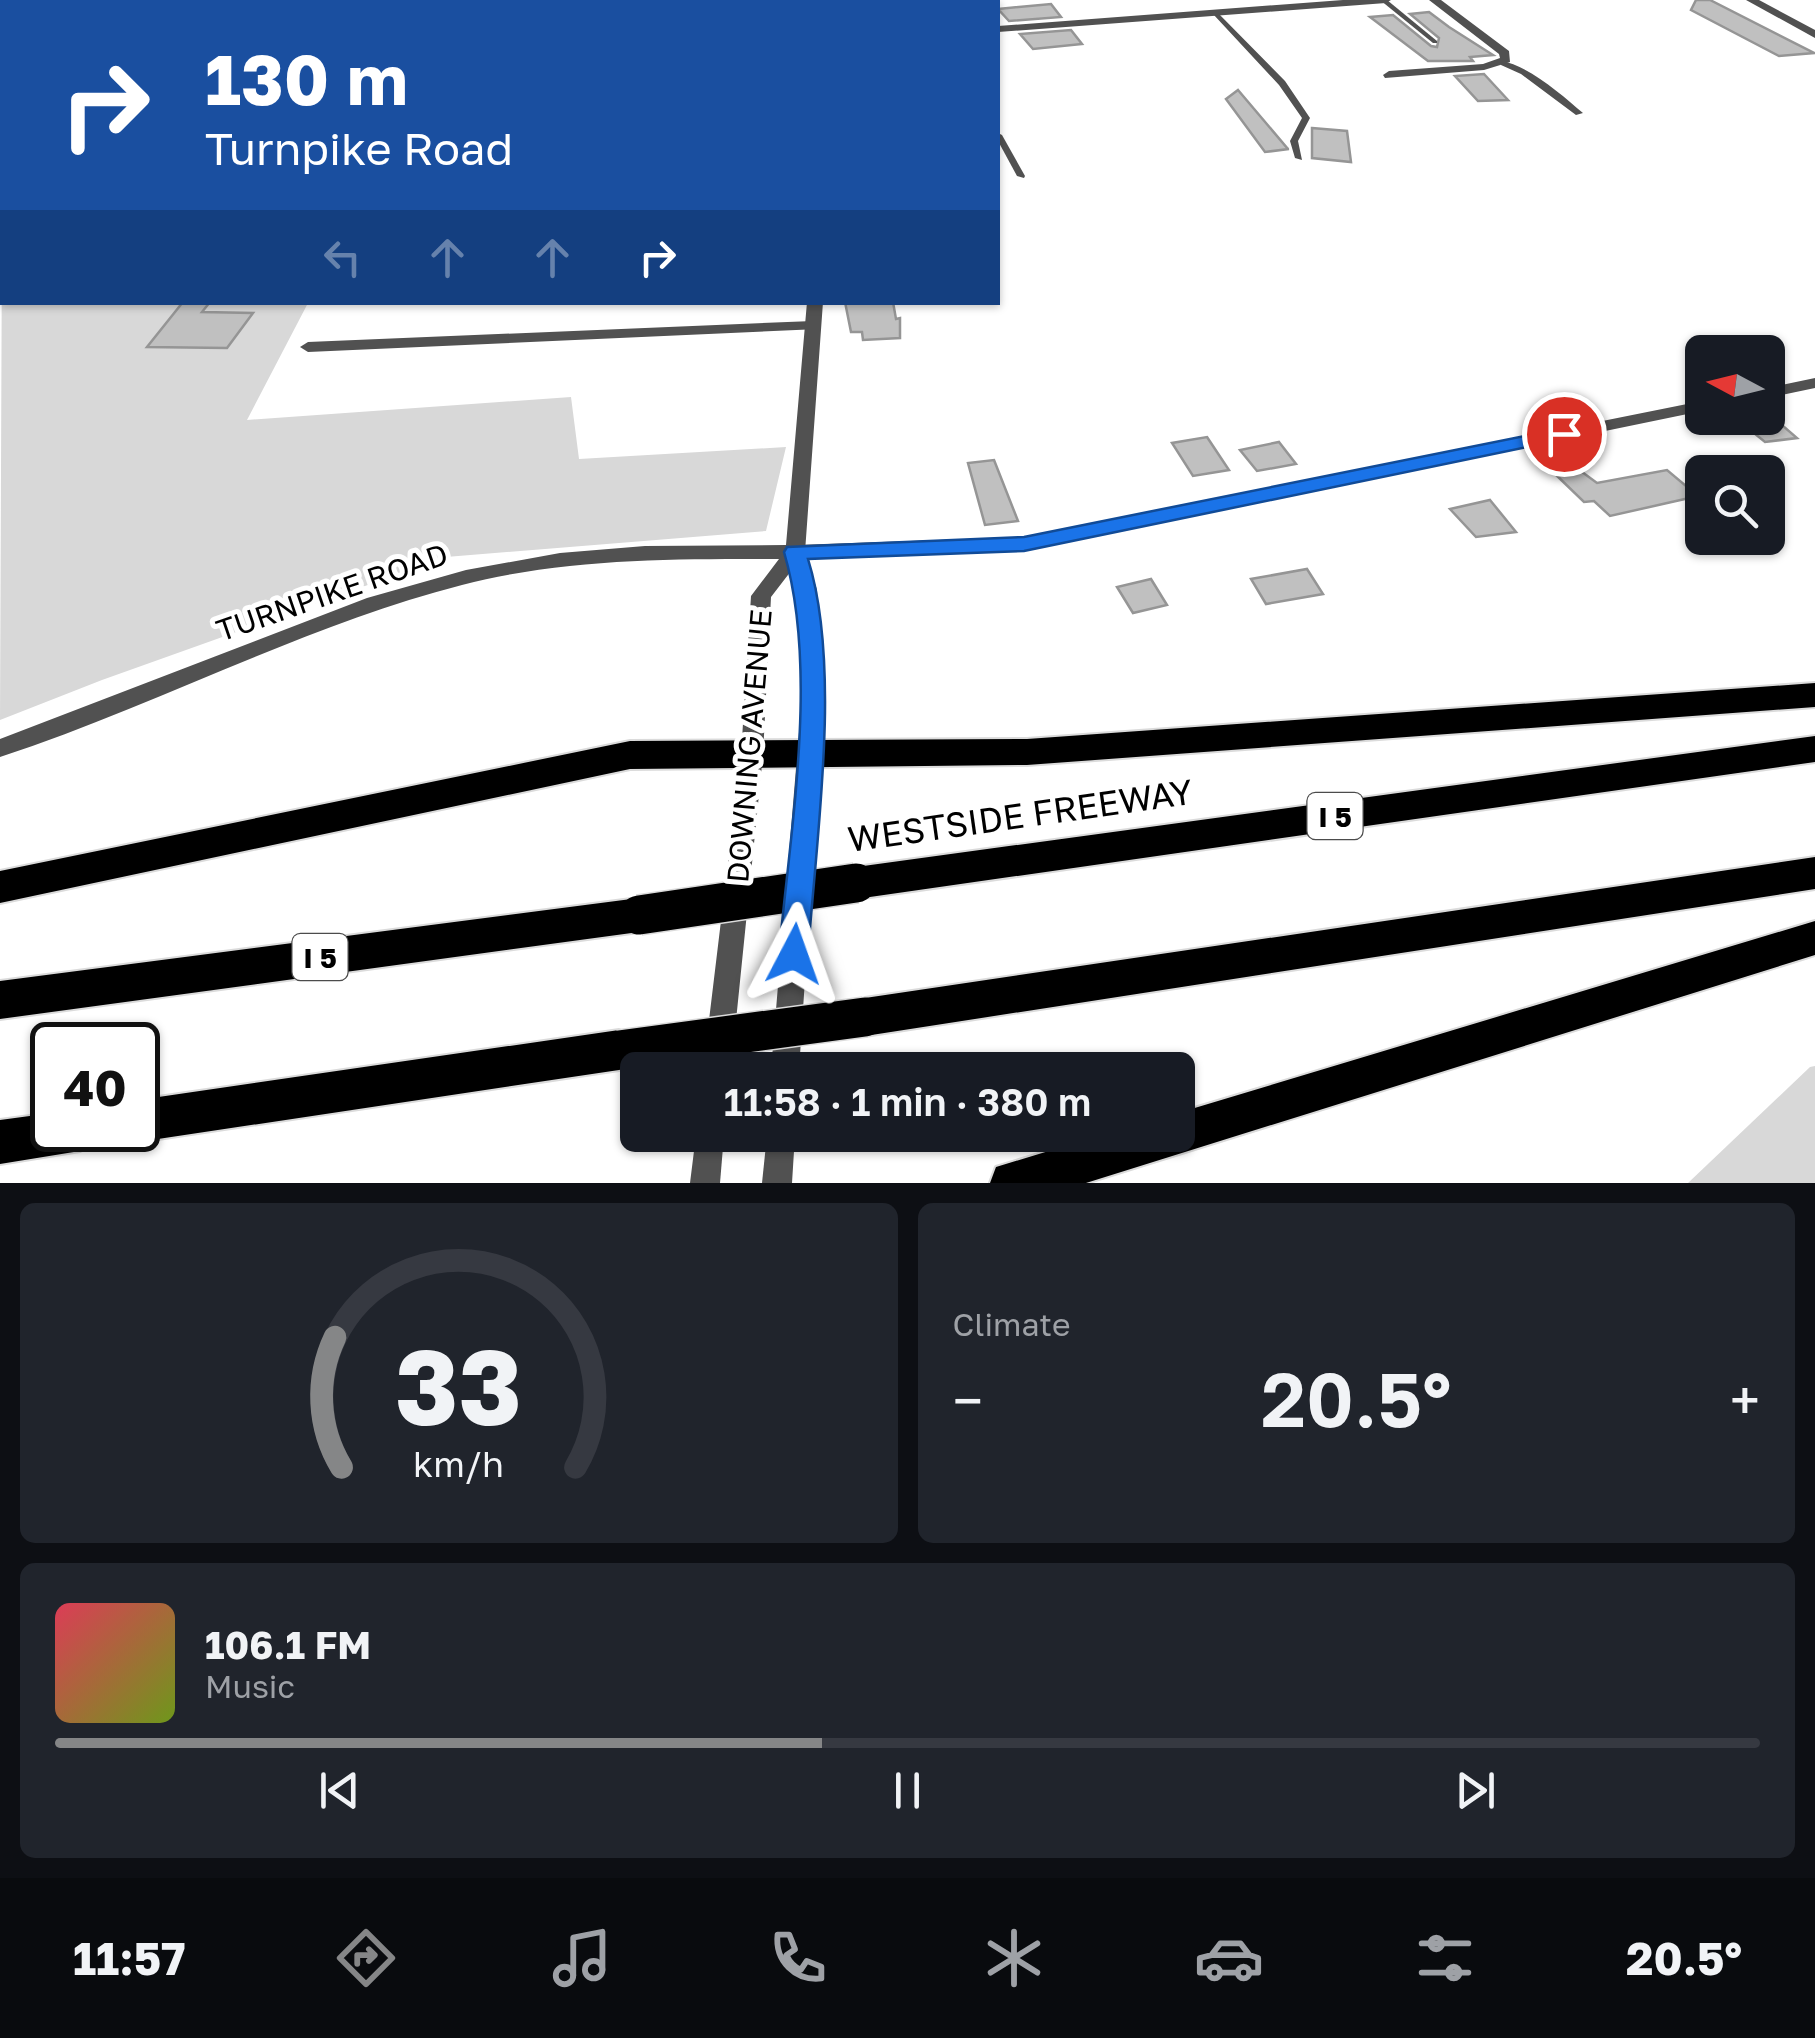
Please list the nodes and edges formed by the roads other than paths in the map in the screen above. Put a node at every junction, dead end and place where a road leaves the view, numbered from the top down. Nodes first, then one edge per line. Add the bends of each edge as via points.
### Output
1 (1384, 0) edge
2 (1434, 0) edge
3 (1751, 0) edge
4 (1215, 13) junction
5 (1000, 29) edge
6 (1815, 35) edge
7 (1435, 42) dead end
8 (1504, 63) junction
9 (1389, 75) dead end
10 (1579, 112) dead end
11 (1000, 139) edge
12 (1299, 158) dead end
13 (1021, 176) dead end
14 (814, 305) edge
15 (813, 326) junction
16 (308, 348) dead end
17 (1815, 383) edge
18 (1785, 389) edge
19 (1685, 409) edge
20 (795, 552) junction
21 (1815, 694) edge
22 (0, 748) edge
23 (1815, 750) edge
24 (752, 755) junction
25 (808, 755) junction
26 (1815, 873) edge
27 (0, 887) edge
28 (1815, 938) edge
29 (0, 1000) edge
30 (720, 1052) edge
31 (786, 1052) edge
32 (160, 1119) edge
33 (1195, 1128) edge
34 (30, 1138) edge
35 (0, 1142) edge
36 (708, 1152) edge
37 (780, 1152) edge
38 (1116, 1152) edge
39 (705, 1183) edge
40 (777, 1183) edge
41 (1012, 1183) edge

1 - 4 street
1 - 7 lane
2 - 8 street via 1505,53
3 - 6 street
4 - 5 street
4 - 12 lane via 1306,118 1294,140
8 - 9 street
8 - 10 lane
11 - 13 lane
14 - 15 street, DOWNING AVENUE
15 - 16 street
15 - 20 street, DOWNING AVENUE
17 - 18 street
19 - 20 street, TURNPIKE ROAD via 1024,544
20 - 22 street, TURNPIKE ROAD via 645,553 466,577 374,603
20 - 24 street, DOWNING AVENUE via 761,596
20 - 25 street, DOWNING AVENUE via 806,590
21 - 25 highway via 1027,752
23 - 29 highway, WESTSIDE FREEWAY / I 5, bridge
24 - 25 highway
24 - 27 highway via 630,755
24 - 30 street, DOWNING AVENUE
25 - 31 street, DOWNING AVENUE
26 - 32 highway, bridge
28 - 33 highway
34 - 35 highway
36 - 39 street
37 - 40 street
38 - 41 highway

